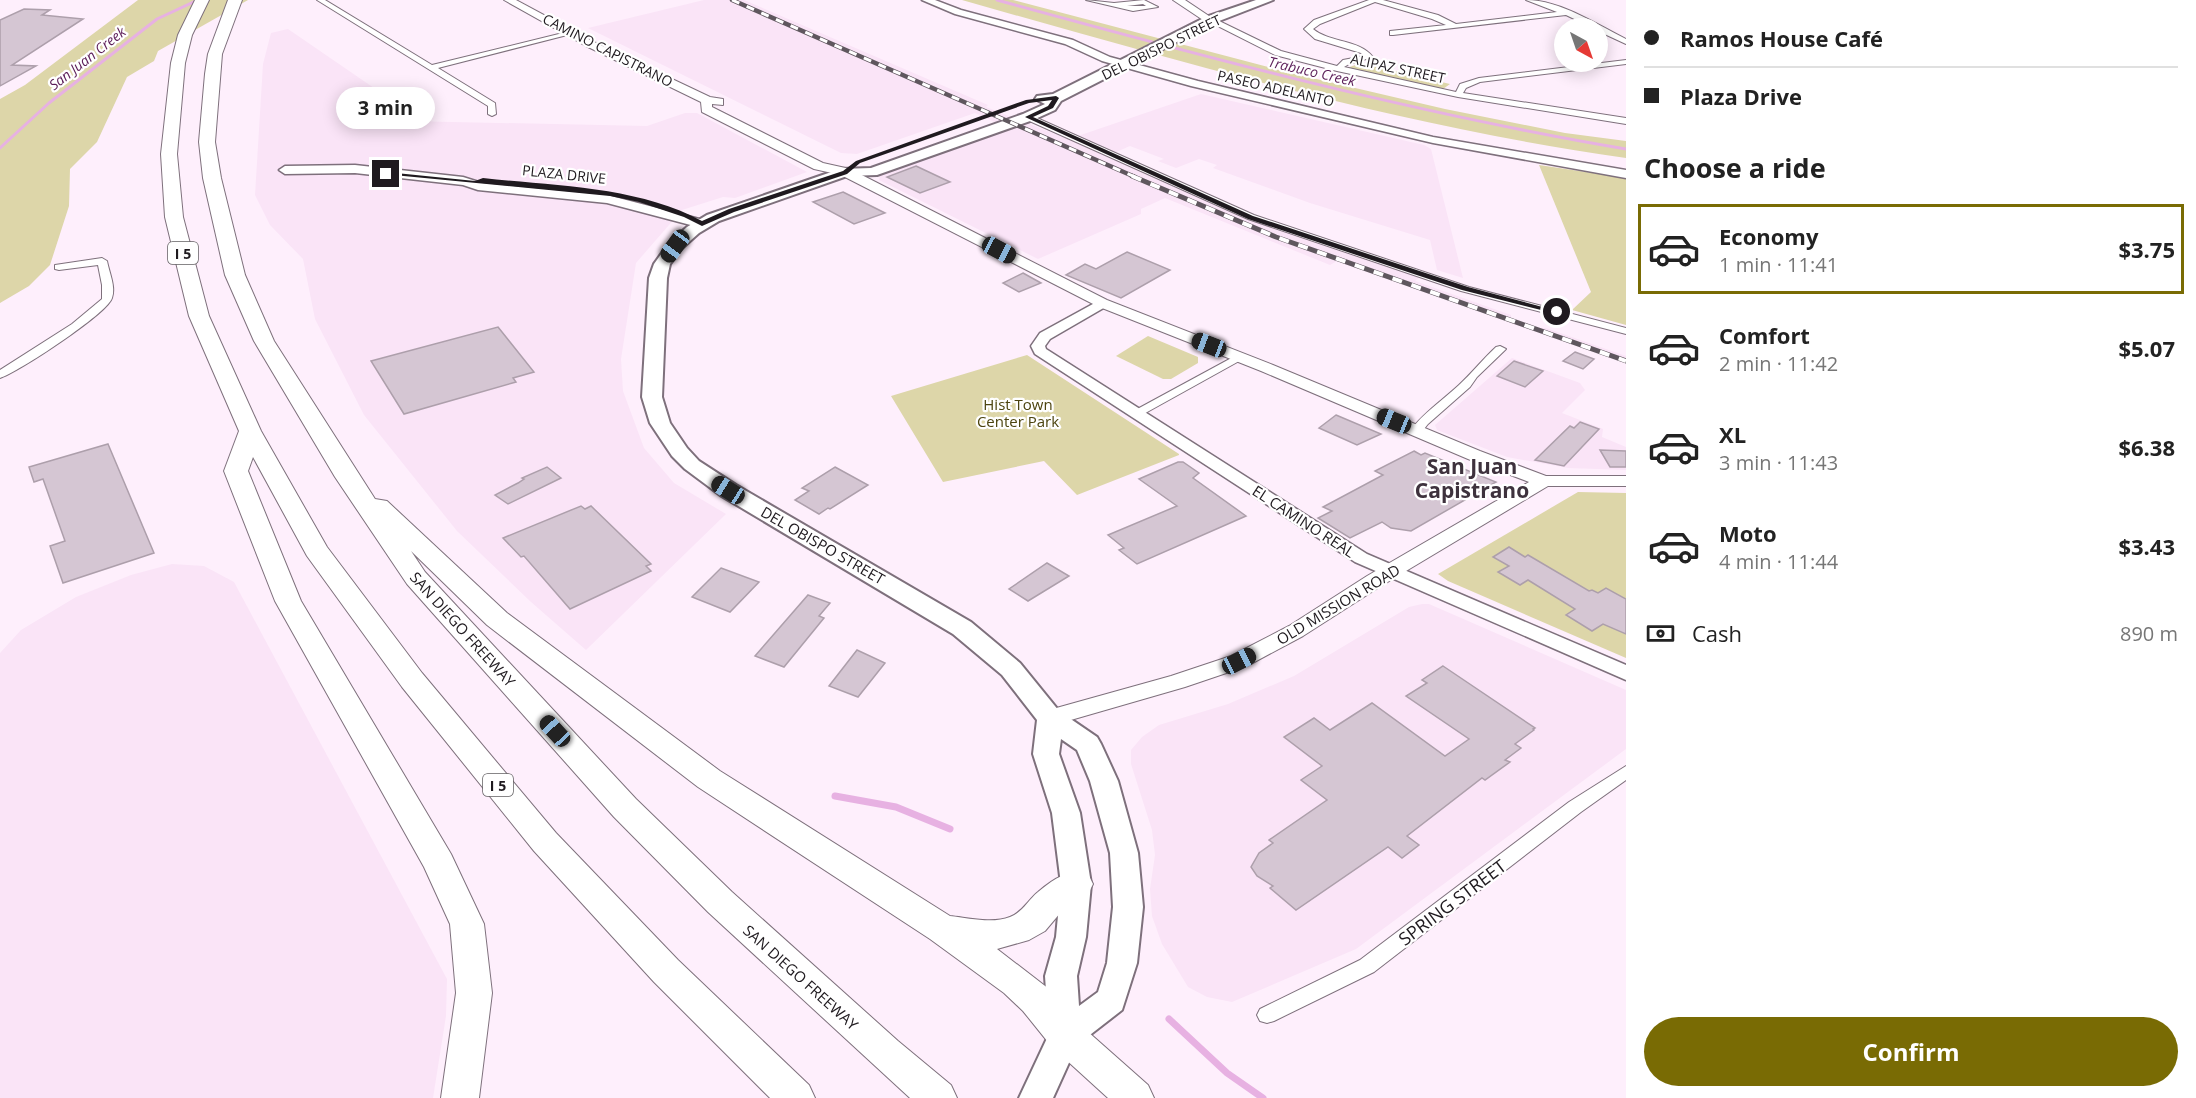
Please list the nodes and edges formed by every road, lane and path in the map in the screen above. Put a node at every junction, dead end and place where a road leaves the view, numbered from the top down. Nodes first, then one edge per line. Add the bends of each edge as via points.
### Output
1 (202, 0) edge
2 (235, 0) edge
3 (320, 0) edge
4 (509, 0) edge
5 (927, 0) edge
6 (1089, 0) edge
7 (1179, 0) edge
8 (1267, 0) edge
9 (1375, 0) edge
10 (1529, 0) edge
11 (1114, 5) dead end
12 (1567, 13) junction
13 (1210, 20) junction
14 (1455, 26) junction
15 (571, 33) junction
16 (1393, 33) dead end
17 (1626, 42) edge
18 (1626, 62) edge
19 (1125, 64) junction
20 (430, 68) junction
21 (1337, 69) junction
22 (1458, 95) junction
23 (1056, 98) junction
24 (707, 100) junction
25 (1028, 101) dead end
26 (492, 114) dead end
27 (1028, 117) junction
28 (1626, 121) edge
29 (802, 143) dead end
30 (900, 147) dead end
31 (823, 153) dead end
32 (845, 172) junction
33 (284, 173) dead end
34 (1626, 174) edge
35 (702, 224) junction
36 (59, 267) dead end
37 (1102, 303) junction
38 (1626, 331) edge
39 (1500, 349) dead end
40 (1238, 358) junction
41 (0, 375) edge
42 (1136, 413) junction
43 (250, 431) junction
44 (1416, 431) junction
45 (347, 477) junction
46 (1544, 481) junction
47 (1626, 482) edge
48 (1392, 571) junction
49 (1626, 673) edge
50 (1050, 718) junction
51 (1626, 772) edge
52 (1076, 884) junction
53 (942, 929) junction
54 (1267, 1015) dead end
55 (1065, 1035) junction
56 (460, 1098) edge
57 (796, 1098) edge
58 (938, 1098) edge
59 (1036, 1098) edge
60 (1135, 1098) edge

1 - 43 highway, I 5 via 185,35 178,63 169,154 174,217 199,316
2 - 45 highway, SAN DIEGO FREEWAY via 212,74 207,142 212,178 235,275 264,341
3 - 20 street
4 - 15 main road, CAMINO CAPISTRANO
5 - 19 street, PASEO ADELANTO via 1069,42
6 - 11 street
7 - 13 main road, ALIPAZ STREET
8 - 13 main road, DEL OBISPO STREET
9 - 14 street via 1435,16
9 - 21 street via 1308,29 1318,38 1364,51 1369,57 1346,62
10 - 12 street
12 - 14 street
12 - 17 street
13 - 19 main road, DEL OBISPO STREET
13 - 21 street, ALIPAZ STREET via 1278,52
14 - 16 street
15 - 20 street
15 - 24 main road, CAMINO CAPISTRANO
18 - 22 street via 1479,80 1463,86
19 - 23 main road, DEL OBISPO STREET
19 - 34 street, PASEO ADELANTO via 1433,140
20 - 26 street via 492,105
21 - 22 street, ALIPAZ STREET
22 - 28 street, ALIPAZ STREET
23 - 25 main road, DEL OBISPO STREET
23 - 27 main road, DEL OBISPO STREET via 1050,107
24 - 29 main road, CAMINO CAPISTRANO via 724,103
24 - 32 main road, CAMINO CAPISTRANO via 706,109 819,166
27 - 32 main road, DEL OBISPO STREET via 873,172
27 - 38 street via 1251,218 1465,289
30 - 32 main road, DEL OBISPO STREET via 858,162
31 - 32 main road, CAMINO CAPISTRANO via 837,160
32 - 35 main road, DEL OBISPO STREET
32 - 37 main road, CAMINO CAPISTRANO
33 - 35 street, PLAZA DRIVE via 367,172 476,183 607,199
35 - 50 main road, DEL OBISPO STREET via 675,246 662,264 658,278 652,397 668,437 709,478 963,628 1011,669
36 - 41 street via 102,261 108,294 104,304
37 - 40 main road, CAMINO CAPISTRANO
37 - 42 street, EL CAMINO REAL via 1045,336 1038,346 1045,356
39 - 44 street
40 - 42 street
40 - 44 main road, CAMINO CAPISTRANO
42 - 48 street, EL CAMINO REAL via 1356,555
43 - 56 highway via 236,471 288,601 439,863 467,924 474,993
43 - 57 highway, I 5 via 316,550 412,680 501,789 545,842 666,971
44 - 46 main road, CAMINO CAPISTRANO
45 - 53 highway via 497,620 709,779
45 - 58 highway, SAN DIEGO FREEWAY via 416,578 625,808 720,902
46 - 47 main road, CAMINO CAPISTRANO
46 - 48 main road, OLD MISSION ROAD
48 - 49 street, EL CAMINO REAL
48 - 50 main road, OLD MISSION ROAD via 1296,631 1239,661
50 - 52 main road via 1046,754 1066,813
50 - 55 main road, DEL OBISPO STREET via 1088,744 1113,811 1127,874 1126,934 1111,1000
51 - 54 street, SPRING STREET via 1367,966
52 - 53 highway via 1049,902 1034,921 1017,930 993,935
52 - 55 main road via 1071,936 1060,976
53 - 55 highway via 1016,982
55 - 59 main road
55 - 60 highway

